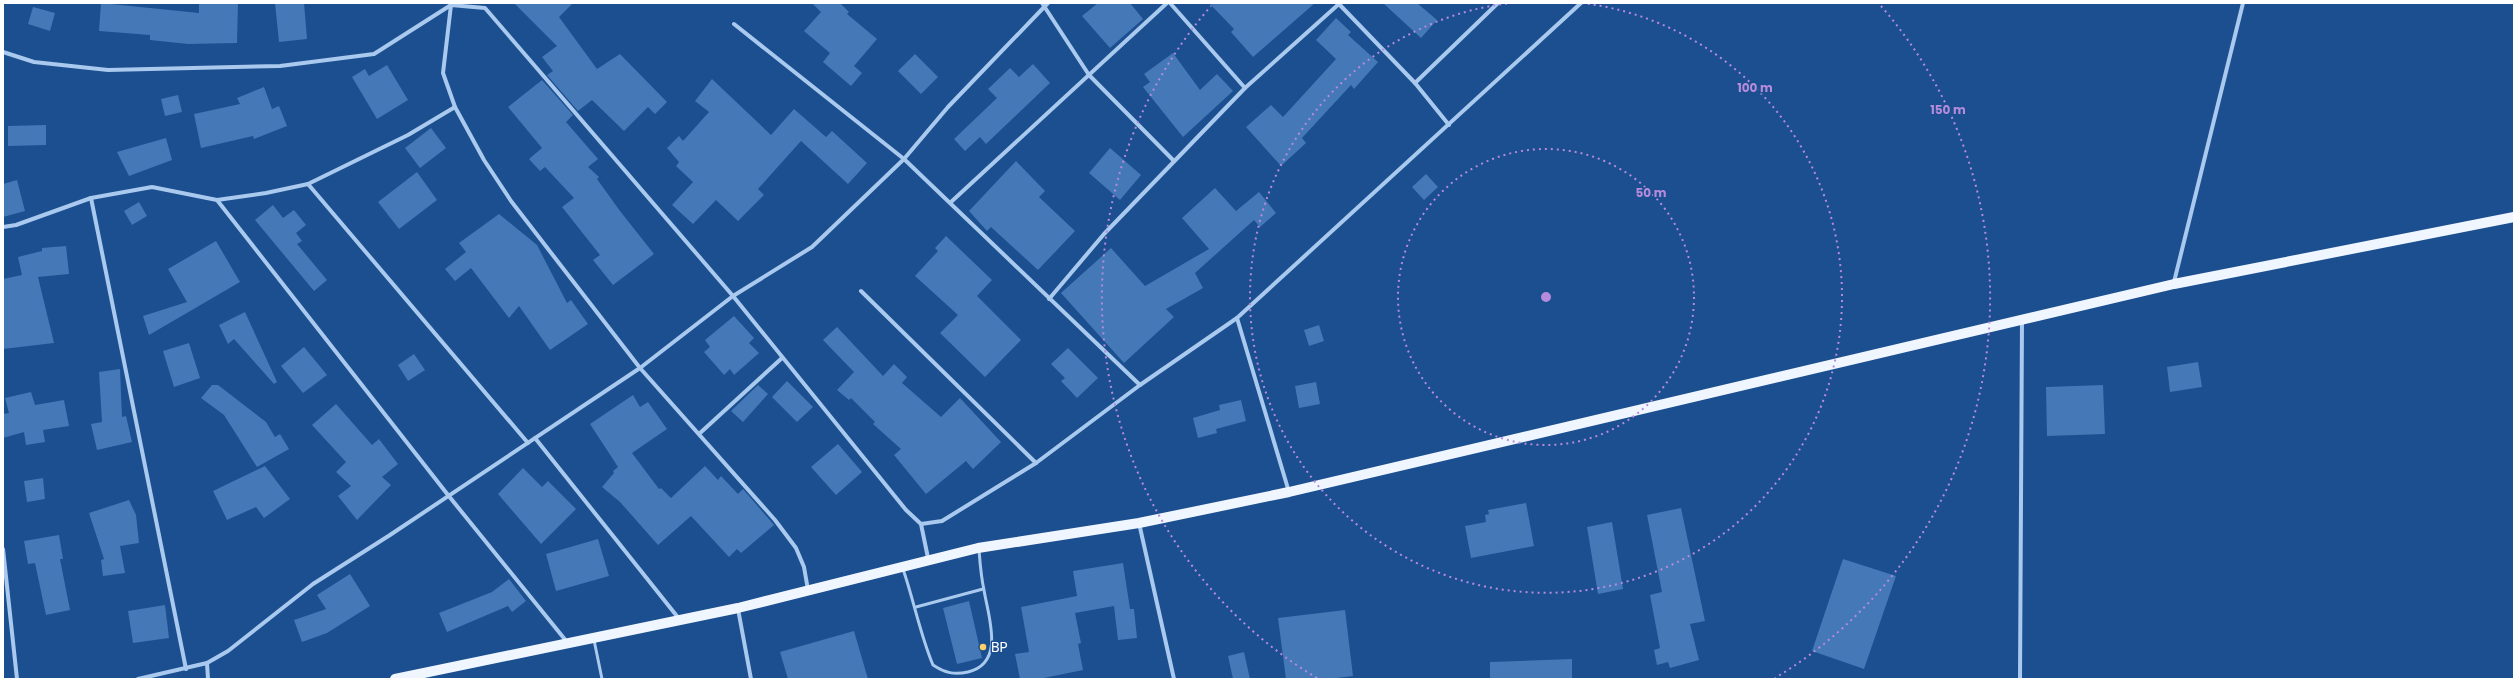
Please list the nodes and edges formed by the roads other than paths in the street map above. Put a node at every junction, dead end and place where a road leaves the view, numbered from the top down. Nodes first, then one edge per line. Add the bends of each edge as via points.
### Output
1 (1168, 3) edge
2 (1339, 3) edge
3 (1498, 3) edge
4 (1580, 3) edge
5 (2243, 3) edge
6 (451, 4) edge
7 (1045, 4) edge
8 (734, 24) dead end
9 (3, 52) edge
10 (1089, 75) junction
11 (1415, 83) junction
12 (1246, 88) junction
13 (455, 107) junction
14 (1449, 126) junction
15 (904, 159) junction
16 (1174, 161) junction
17 (308, 184) junction
18 (91, 198) junction
19 (217, 200) junction
20 (951, 202) junction
21 (2514, 217) edge
22 (3, 228) edge
23 (2174, 284) junction
24 (861, 292) dead end
25 (733, 296) junction
26 (1049, 299) junction
27 (1237, 318) junction
28 (2022, 318) junction
29 (782, 358) junction
30 (640, 368) junction
31 (1140, 385) junction
32 (699, 434) junction
33 (535, 438) junction
34 (528, 443) junction
35 (1036, 463) junction
36 (1289, 492) junction
37 (448, 496) junction
38 (1139, 523) junction
39 (922, 524) junction
40 (978, 548) junction
41 (3, 549) edge
42 (928, 558) junction
43 (901, 566) junction
44 (984, 589) junction
45 (808, 592) junction
46 (916, 607) junction
47 (738, 608) junction
48 (681, 620) junction
49 (593, 637) junction
50 (568, 644) junction
51 (207, 663) junction
52 (186, 669) junction
53 (17, 679) edge
54 (138, 679) edge
55 (208, 679) edge
56 (395, 679) edge
57 (602, 679) edge
58 (751, 679) edge
59 (1174, 679) edge
60 (2020, 679) edge

1 - 10 street
1 - 12 street
2 - 11 street
2 - 12 street
3 - 11 street
4 - 14 street
5 - 23 street
6 - 9 street via 374,54 280,66 108,70 34,62
6 - 13 street via 443,73
6 - 25 street via 485,8
7 - 10 street
7 - 15 street
8 - 15 street
10 - 16 street
10 - 20 street
11 - 14 street
12 - 16 street
13 - 17 street via 408,135
13 - 30 street via 484,160 511,201
14 - 27 street
15 - 20 street
15 - 25 street via 812,247
16 - 26 street via 1104,234
17 - 19 street
17 - 34 street
18 - 19 street via 152,187
18 - 22 street
18 - 52 street
19 - 37 street
20 - 26 street
21 - 23 main road
23 - 28 main road
24 - 35 street
25 - 29 street
25 - 30 street
26 - 31 street
27 - 31 street
27 - 36 street
28 - 36 main road
28 - 60 street
29 - 32 street
29 - 39 street via 906,510
30 - 32 street
30 - 33 street
31 - 35 street
32 - 45 street via 775,520 796,548 804,567
33 - 34 street
33 - 48 street
34 - 37 street
35 - 39 street via 942,521
36 - 38 main road
37 - 50 street
37 - 51 street via 313,584 234,647
38 - 40 main road
38 - 59 street
39 - 42 street
40 - 42 main road
40 - 44 lane
41 - 53 street
42 - 43 main road
43 - 45 main road
43 - 46 lane
44 - 46 lane
44 - 46 lane via 992,632 991,651 986,662 969,671 950,673 933,665 922,637
45 - 47 main road
47 - 48 main road
47 - 58 street
48 - 49 main road
49 - 50 main road
49 - 57 lane
50 - 56 main road
51 - 52 street
51 - 55 street
52 - 54 street

